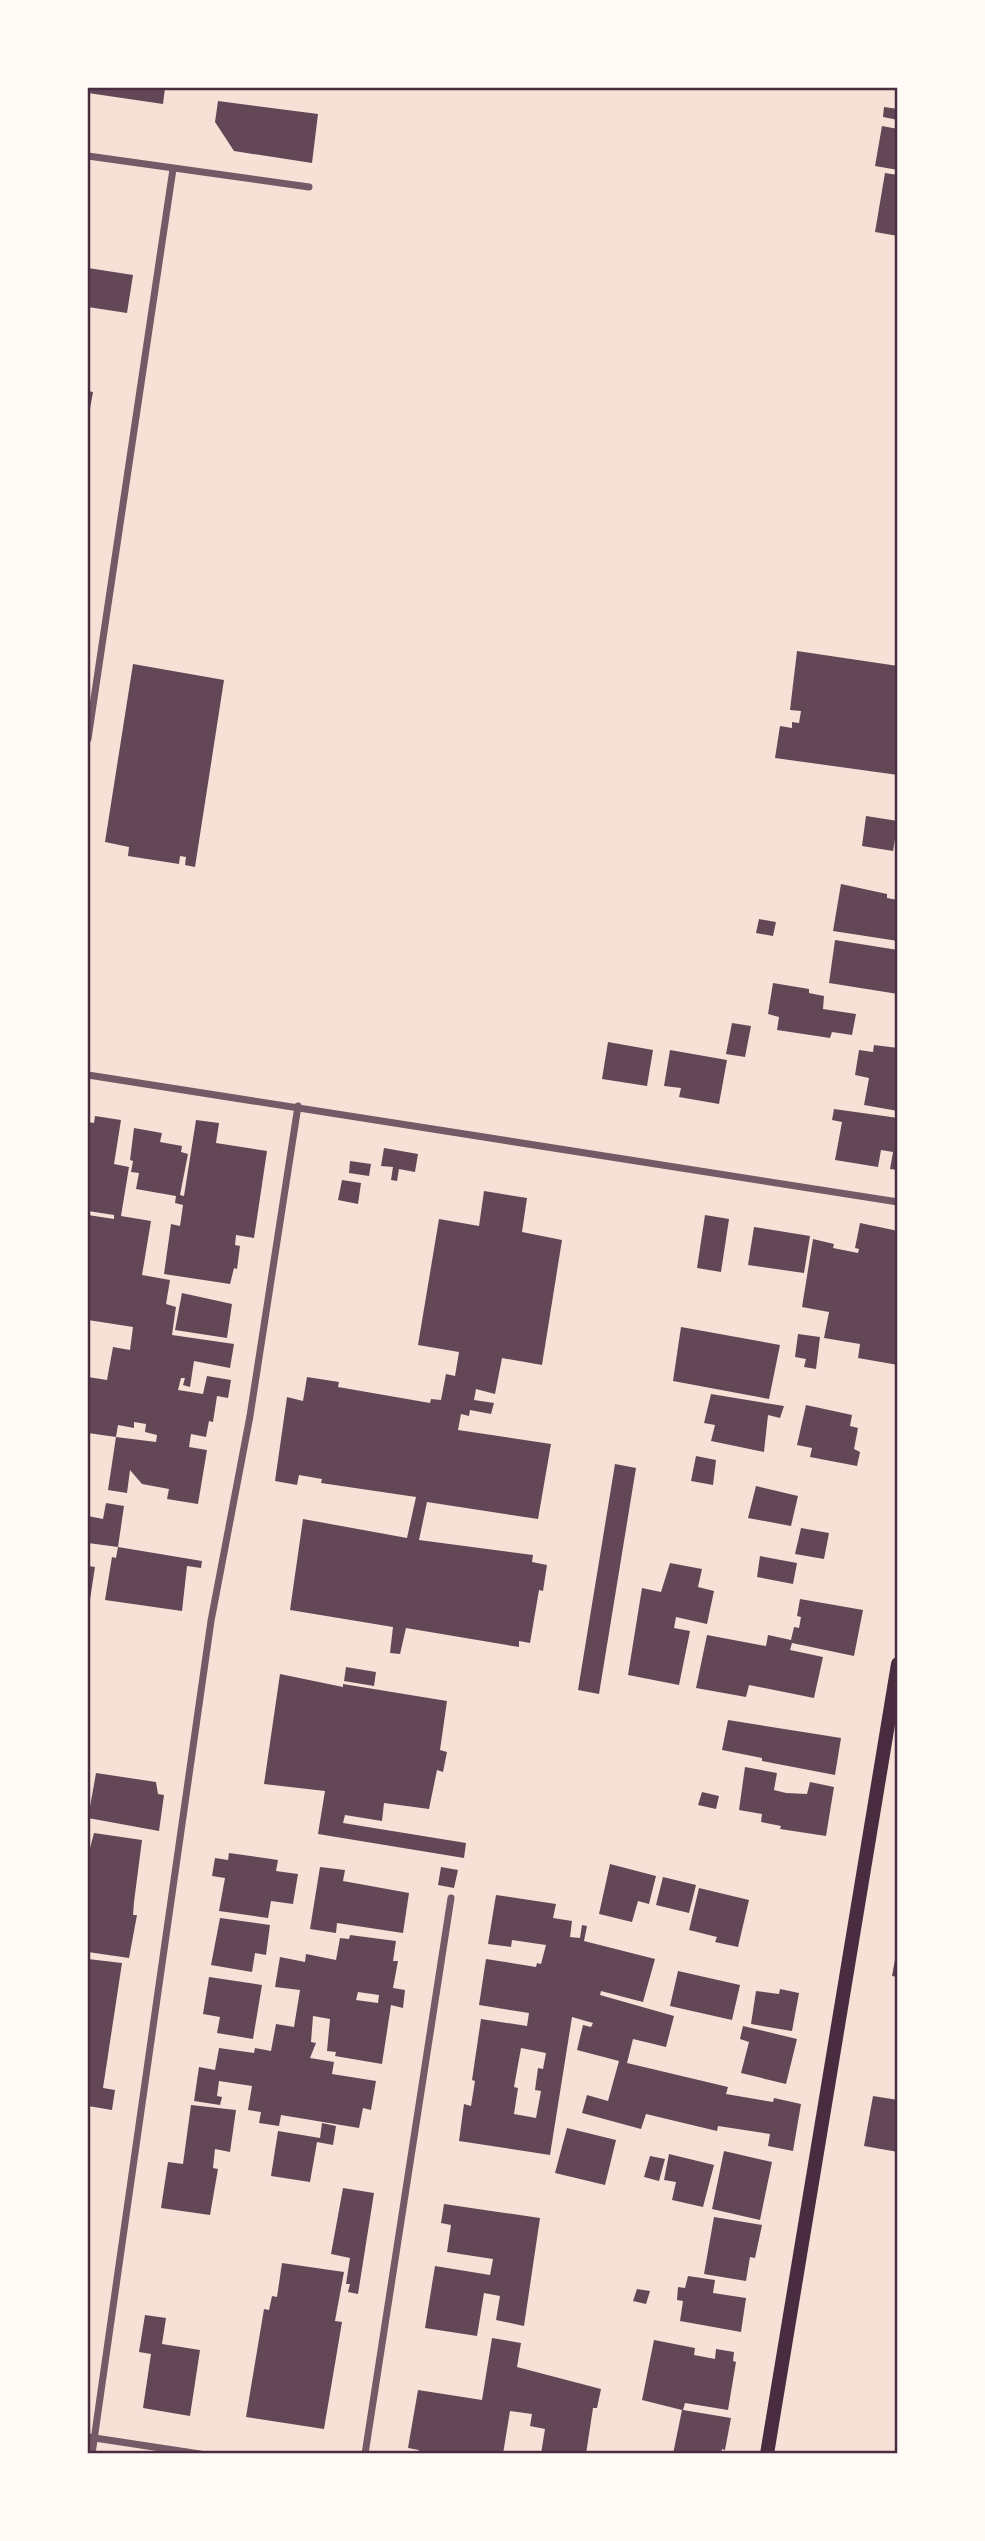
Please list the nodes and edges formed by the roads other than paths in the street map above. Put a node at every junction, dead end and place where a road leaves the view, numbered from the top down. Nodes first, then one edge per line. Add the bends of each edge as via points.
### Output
1 (88, 156) edge
2 (173, 169) junction
3 (309, 187) dead end
4 (88, 739) edge
5 (88, 1075) edge
6 (298, 1106) junction
7 (898, 1202) edge
8 (898, 1664) edge
9 (451, 1898) dead end
10 (91, 2437) edge
11 (92, 2454) edge
12 (200, 2454) edge
13 (365, 2454) edge
14 (767, 2454) edge

1 - 2 street
2 - 3 street
2 - 4 street
5 - 6 street
6 - 7 street
6 - 10 street via 250,1416 211,1621
8 - 14 main road
9 - 13 street
10 - 11 street
10 - 12 street

